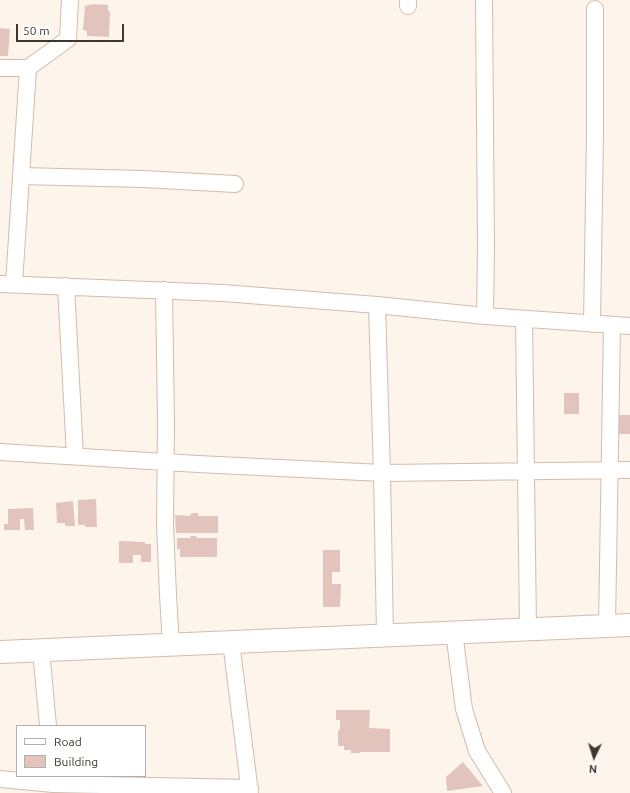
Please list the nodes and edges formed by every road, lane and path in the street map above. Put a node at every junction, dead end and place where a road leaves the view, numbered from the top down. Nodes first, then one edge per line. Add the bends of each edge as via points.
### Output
1 (70, 0) edge
2 (484, 0) edge
3 (594, 9) dead end
4 (0, 68) edge
5 (28, 68) junction
6 (21, 176) junction
7 (235, 184) dead end
8 (7, 284) edge
9 (66, 286) junction
10 (164, 290) junction
11 (377, 305) junction
12 (485, 316) junction
13 (524, 319) junction
14 (592, 324) junction
15 (612, 325) junction
16 (630, 326) edge
17 (0, 452) edge
18 (75, 456) junction
19 (166, 462) junction
20 (610, 470) junction
21 (630, 470) edge
22 (526, 471) junction
23 (382, 473) junction
24 (630, 625) edge
25 (607, 626) junction
26 (528, 629) junction
27 (454, 632) junction
28 (384, 635) junction
29 (231, 642) junction
30 (171, 645) junction
31 (41, 650) junction
32 (0, 652) edge
33 (48, 725) edge
34 (0, 779) edge
35 (52, 784) edge
36 (250, 791) edge
37 (503, 793) edge

1 - 5 street via 68,39
2 - 12 street
3 - 14 street
4 - 5 street
5 - 6 street
6 - 7 street
6 - 8 street
8 - 9 street
9 - 10 street
9 - 18 street
10 - 11 street
10 - 19 street
11 - 12 street
11 - 23 street
12 - 13 street
13 - 14 street
13 - 22 street
14 - 15 street
15 - 16 street
15 - 20 street
17 - 18 street
18 - 19 street
19 - 23 street
19 - 30 street via 165,533
20 - 21 street
20 - 22 street
20 - 25 street
22 - 23 street
22 - 26 street
23 - 28 street
24 - 25 street
25 - 26 street
26 - 27 street
27 - 28 street
27 - 37 street via 464,709 477,751
28 - 29 street
29 - 30 street
29 - 36 street
30 - 31 street
31 - 32 street
31 - 33 street
34 - 35 street
35 - 36 street

